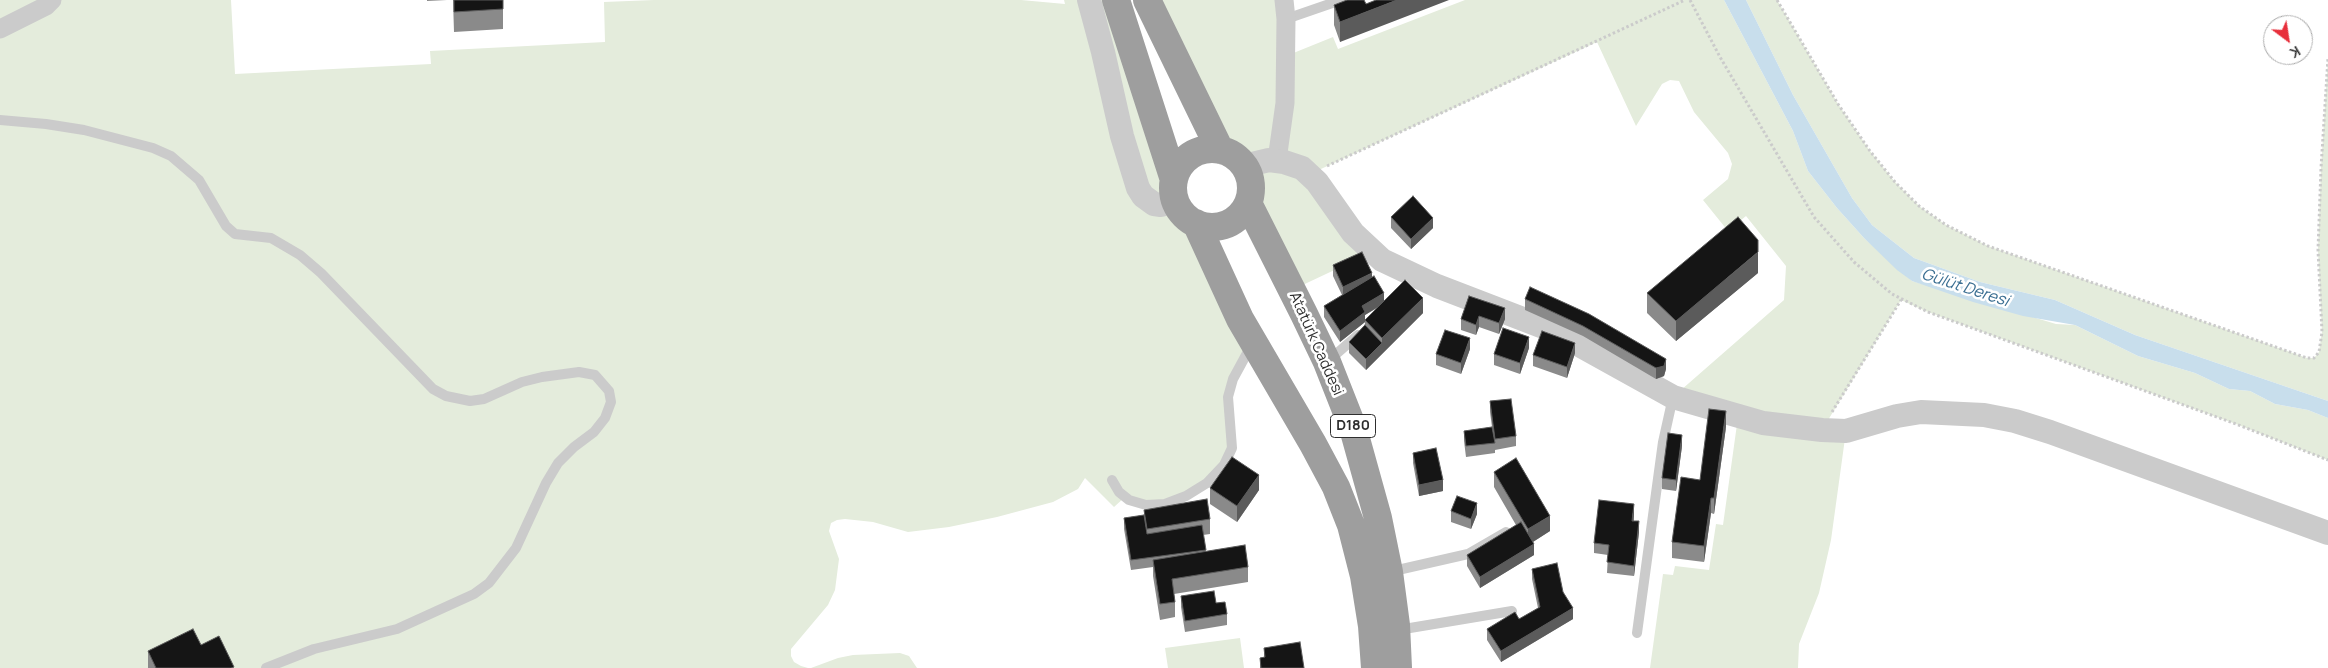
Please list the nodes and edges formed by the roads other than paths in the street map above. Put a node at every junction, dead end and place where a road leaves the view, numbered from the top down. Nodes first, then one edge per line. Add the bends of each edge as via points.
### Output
1 (52, 0) edge
2 (1089, 0) edge
3 (1116, 0) edge
4 (1147, 0) edge
5 (1284, 0) edge
6 (1341, 0) edge
7 (1286, 19) junction
8 (0, 29) edge
9 (0, 120) edge
10 (1220, 150) junction
11 (1277, 160) junction
12 (1244, 166) junction
13 (1175, 190) junction
14 (1248, 203) junction
15 (1196, 223) junction
16 (1368, 326) edge
17 (1253, 343) junction
18 (1327, 362) junction
19 (1673, 396) junction
20 (1112, 480) dead end
21 (1509, 530) edge
22 (2328, 533) edge
23 (1390, 572) junction
24 (1512, 611) edge
25 (1396, 631) junction
26 (1637, 633) dead end
27 (266, 668) edge
28 (1375, 668) edge
29 (1398, 668) edge

1 - 8 street
2 - 13 street via 1138,188 1142,196 1162,205
3 - 13 highway
4 - 10 highway
5 - 7 street
6 - 7 lane
7 - 11 street via 1285,103
9 - 27 lane via 84,130 153,148 171,156 199,180 226,226 235,234 271,238 300,255 433,389 446,396 470,401 484,399 522,382 580,372 595,375 609,391 611,402 605,418 594,432 558,463 516,548 489,583 474,594 396,629 314,649
10 - 12 highway via 1234,156
10 - 13 highway via 1204,150 1190,155 1183,162
11 - 12 street
11 - 19 street via 1293,164 1310,174 1367,249 1410,280 1554,331
12 - 14 highway, Atatürk Caddesi via 1250,180
13 - 15 highway via 1182,212
14 - 15 highway via 1226,224
14 - 18 highway, Atatürk Caddesi / D180
15 - 17 highway, D180
16 - 18 lane
17 - 20 lane via 1233,379 1228,397 1232,448 1224,465 1207,483 1165,504 1146,505 1129,500
17 - 28 highway, D180 via 1313,444 1351,524 1364,576
18 - 23 highway, Atatürk Caddesi / D180 via 1353,428
19 - 22 street via 1763,423 1822,430 1846,431 1921,412 1984,415 2008,420 2050,432
19 - 26 lane via 1663,442
21 - 23 lane via 1468,554
23 - 25 highway, Atatürk Caddesi / D180
24 - 25 lane
25 - 29 highway, Atatürk Caddesi / D180

